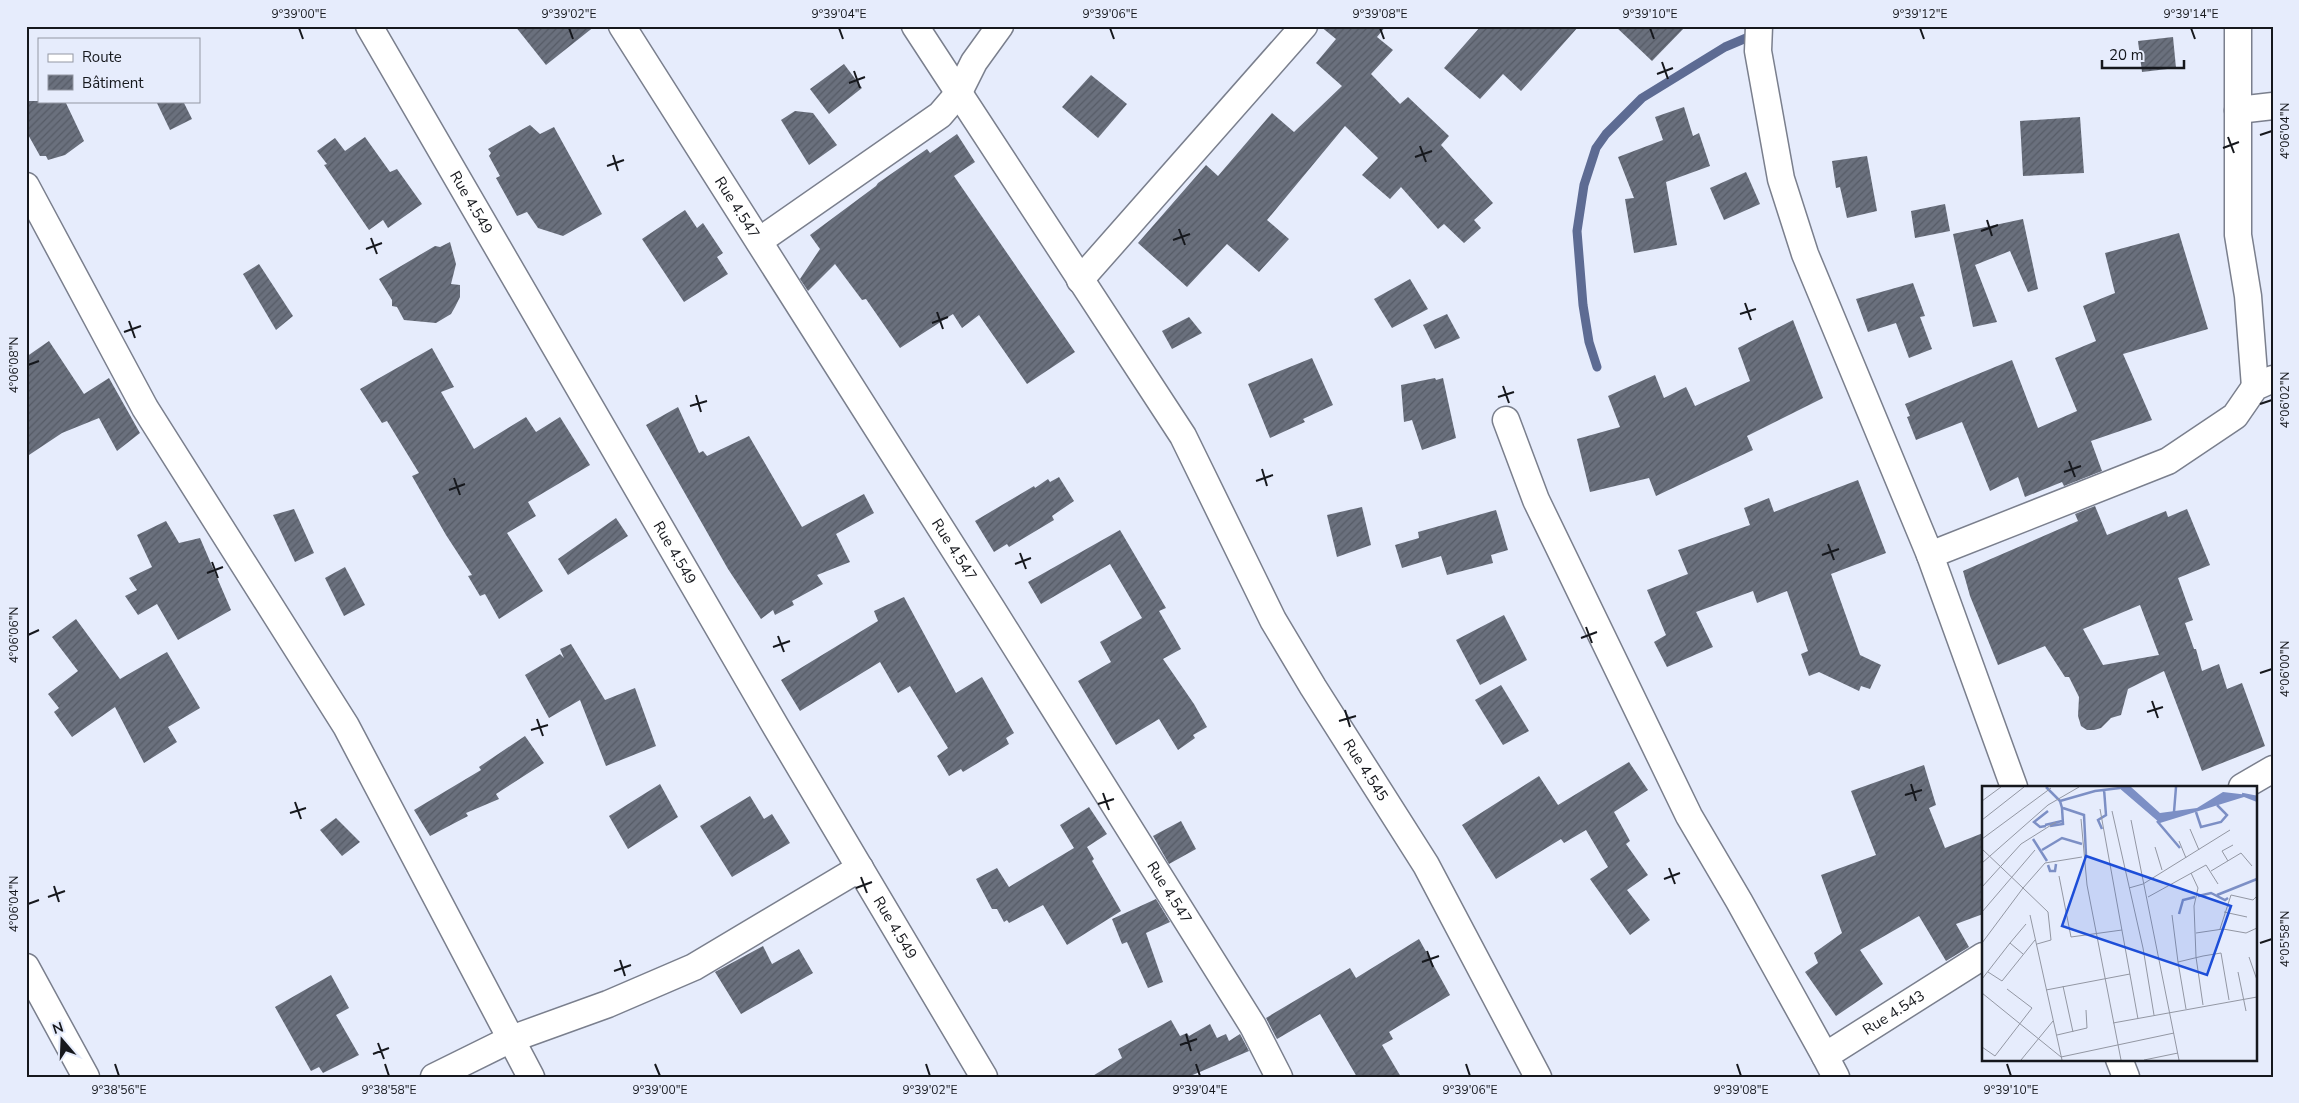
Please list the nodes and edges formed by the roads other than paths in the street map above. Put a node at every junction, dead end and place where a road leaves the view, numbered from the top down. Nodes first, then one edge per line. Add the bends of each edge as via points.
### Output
1 (369, 26) edge
2 (622, 26) edge
3 (915, 26) edge
4 (1000, 26) edge
5 (1304, 26) edge
6 (1759, 26) edge
7 (2238, 26) edge
8 (958, 94) junction
9 (2273, 106) edge
10 (2238, 110) junction
11 (26, 186) edge
12 (759, 241) junction
13 (1080, 280) junction
14 (2264, 383) edge
15 (1506, 420) dead end
16 (1930, 555) junction
17 (2273, 769) edge
18 (2014, 786) edge
19 (2244, 786) edge
20 (860, 868) junction
21 (1982, 957) edge
22 (26, 967) edge
23 (511, 1039) junction
24 (2119, 1060) edge
25 (1830, 1066) edge
26 (86, 1077) edge
27 (434, 1077) edge
28 (531, 1077) edge
29 (984, 1077) edge
30 (1279, 1077) edge
31 (1538, 1077) edge
32 (2126, 1077) edge

1 - 20 street, Rue 4.549
2 - 12 street, Rue 4.547
3 - 8 street, Rue 4.545
4 - 8 street via 974,62
5 - 13 street
6 - 16 street via 1758,51 1780,178 1805,254
7 - 10 street
8 - 12 street via 940,115
8 - 13 street, Rue 4.545
9 - 10 street
10 - 14 street via 2238,235
11 - 23 street via 145,408 346,726
12 - 30 street, Rue 4.547 via 1253,1026
13 - 31 street, Rue 4.545 via 1183,436 1273,620 1426,865
14 - 16 street via 2234,416 2168,461
15 - 25 street via 1536,500 1689,816
16 - 18 street
17 - 19 street
20 - 23 street via 694,967 608,1004
20 - 29 street, Rue 4.549
21 - 25 street, Rue 4.543
22 - 26 street
23 - 27 street
23 - 28 street
24 - 32 street

